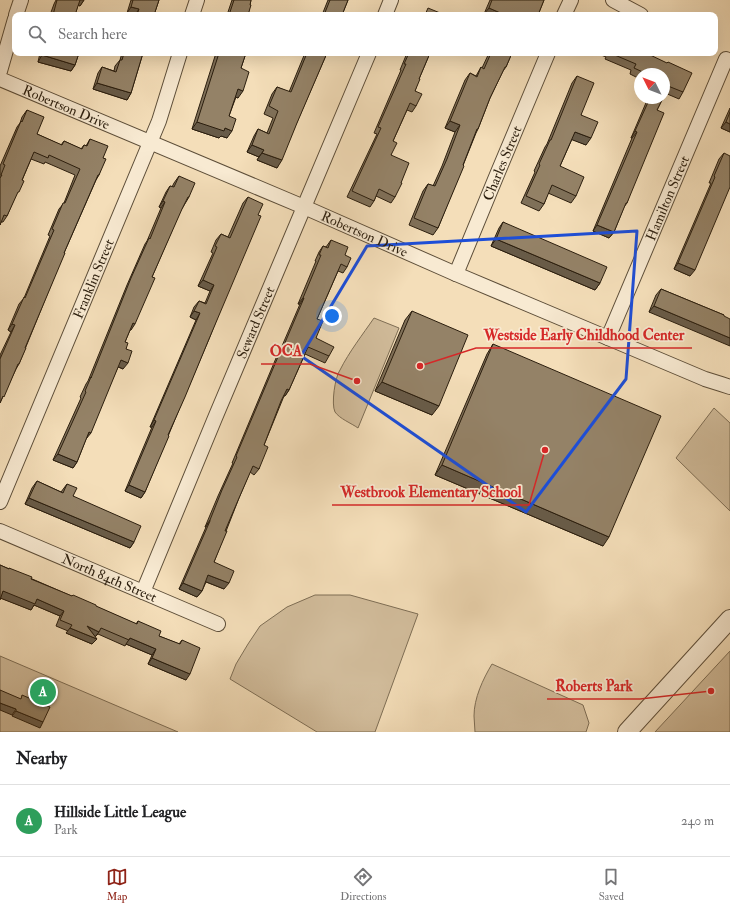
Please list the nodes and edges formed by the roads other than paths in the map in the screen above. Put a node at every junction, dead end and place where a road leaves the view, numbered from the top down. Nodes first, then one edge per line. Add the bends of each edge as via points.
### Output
1 (21, 0) edge
2 (197, 0) edge
3 (391, 0) edge
4 (571, 0) edge
5 (612, 0) edge
6 (17, 12) edge
7 (193, 12) edge
8 (386, 12) edge
9 (565, 12) edge
10 (636, 12) edge
11 (12, 29) edge
12 (179, 56) edge
13 (368, 56) edge
14 (547, 56) edge
15 (723, 58) edge
16 (0, 71) edge
17 (0, 79) edge
18 (150, 142) junction
19 (304, 207) junction
20 (456, 274) junction
21 (608, 338) junction
22 (730, 387) edge
23 (0, 502) edge
24 (0, 531) edge
25 (143, 592) junction
26 (730, 618) edge
27 (218, 624) dead end
28 (627, 732) edge

1 - 6 street
2 - 7 street
3 - 8 street
4 - 9 street
5 - 10 street
11 - 16 street
12 - 18 street, Franklin Street
13 - 19 street, Seward Street
14 - 20 street, Charles Street
15 - 21 street, Hamilton Street
17 - 18 street, Robertson Drive
18 - 19 street, Robertson Drive
18 - 23 street, Franklin Street
19 - 20 street, Robertson Drive
19 - 25 street, Seward Street
20 - 21 street, Robertson Drive
21 - 22 street, Robertson Drive via 704,380
24 - 25 street, North 84th Street
25 - 27 street, North 84th Street
26 - 28 street

